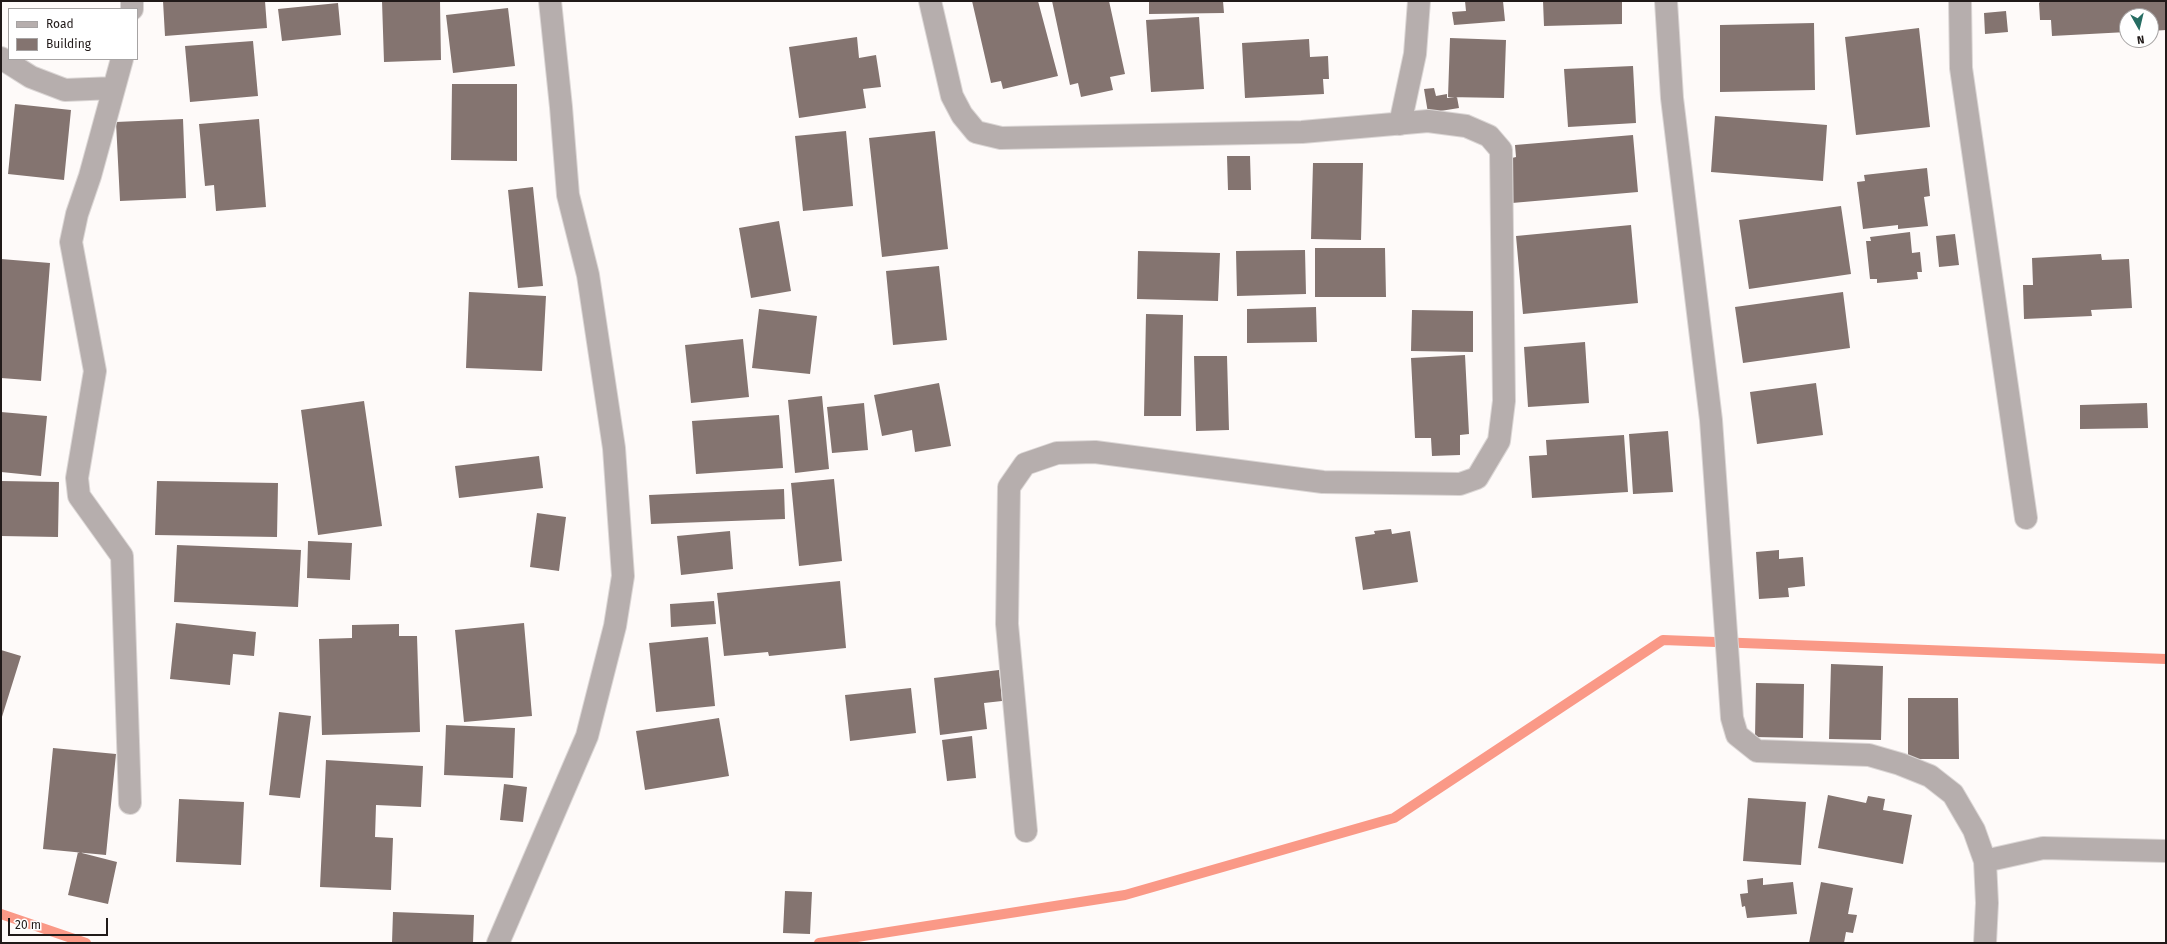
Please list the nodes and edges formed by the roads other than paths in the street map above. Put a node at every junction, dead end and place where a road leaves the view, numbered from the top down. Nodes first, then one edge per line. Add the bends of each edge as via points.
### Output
1 (550, 1) edge
2 (930, 1) edge
3 (1419, 1) edge
4 (1666, 1) edge
5 (1960, 1) edge
6 (1, 58) edge
7 (122, 60) edge
8 (114, 88) junction
9 (1400, 124) junction
10 (2026, 518) dead end
11 (130, 802) dead end
12 (1026, 831) dead end
13 (2166, 851) edge
14 (1985, 861) junction
15 (498, 943) edge
16 (1985, 943) edge

1 - 15 street via 568,194 588,275 614,448 623,576 615,626 587,736
2 - 9 street via 952,96 962,115 976,132 1009,137 1302,132
3 - 9 street via 1415,54
4 - 14 street via 1672,98 1711,420 1732,718 1737,735 1756,751 1869,756 1900,764 1930,776 1954,794 1974,830
5 - 10 street via 1961,68
6 - 8 street via 31,77 65,90
7 - 8 street
8 - 11 street via 71,242 95,371 77,478 79,496 122,556
9 - 12 street via 1428,121 1466,126 1489,136 1501,150 1504,401 1499,441 1477,478 1460,484 1323,482 1094,452 1056,453 1025,464 1009,487 1007,624
13 - 14 street via 2043,848
14 - 16 street

